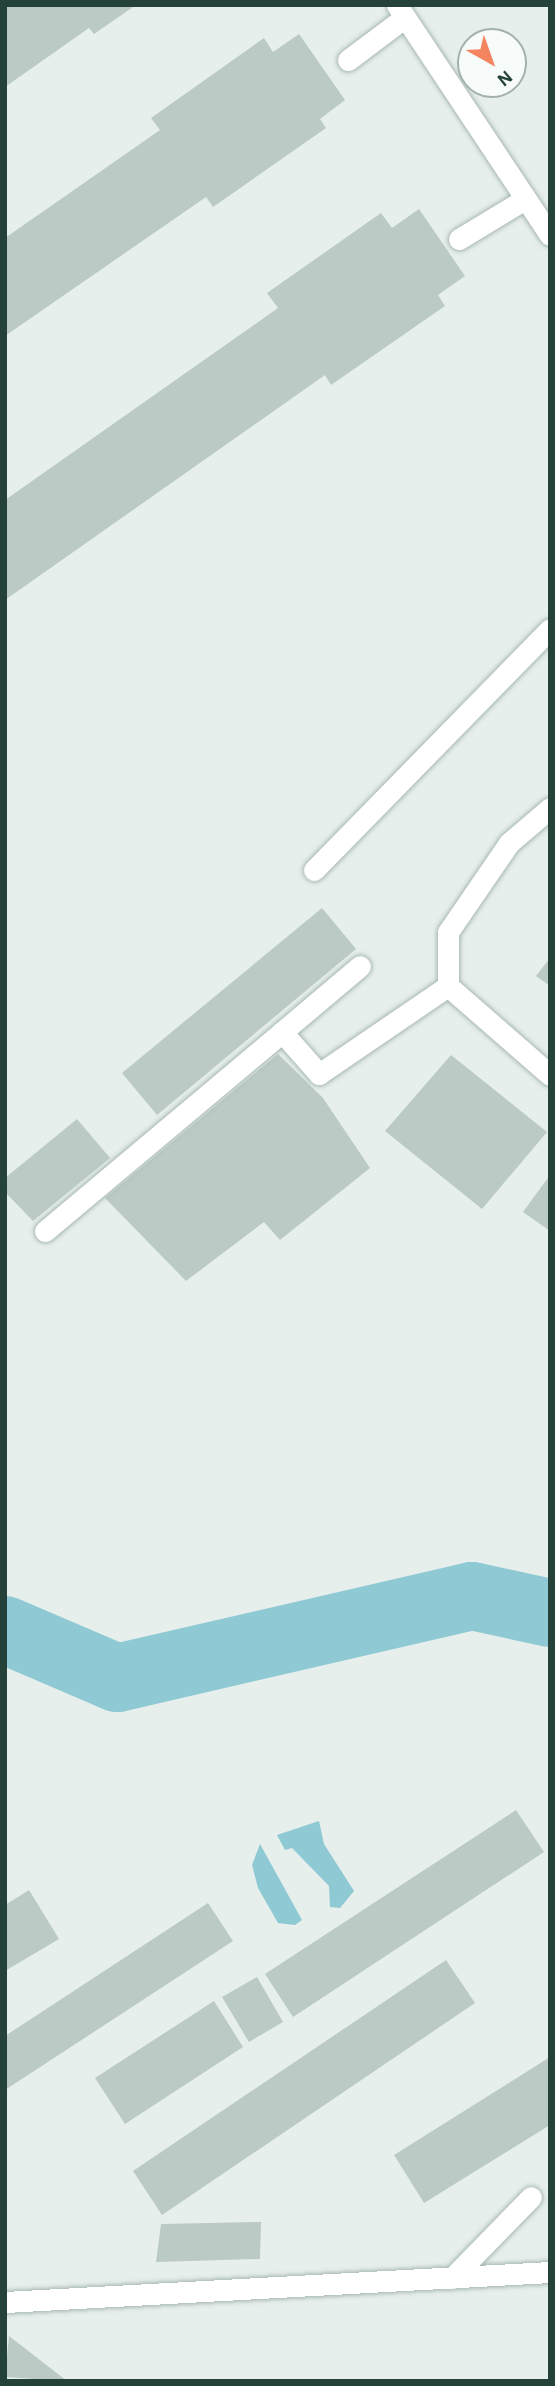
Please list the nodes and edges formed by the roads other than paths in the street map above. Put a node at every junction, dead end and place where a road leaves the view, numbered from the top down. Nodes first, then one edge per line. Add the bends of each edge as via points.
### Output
1 (401, 11) edge
2 (348, 60) dead end
3 (525, 199) junction
4 (550, 235) edge
5 (459, 239) dead end
6 (550, 629) edge
7 (550, 808) edge
8 (314, 870) dead end
9 (360, 967) dead end
10 (448, 986) junction
11 (282, 1032) junction
12 (550, 1075) edge
13 (45, 1231) dead end
14 (531, 2197) dead end
15 (550, 2272) edge
16 (452, 2278) junction
17 (5, 2302) edge

1 - 2 lane
1 - 3 lane
3 - 4 lane
3 - 5 lane
6 - 8 lane
7 - 10 lane via 509,843 448,932
9 - 11 lane
10 - 11 lane via 319,1074
10 - 12 lane
11 - 13 lane
14 - 16 lane
15 - 16 lane
16 - 17 lane

